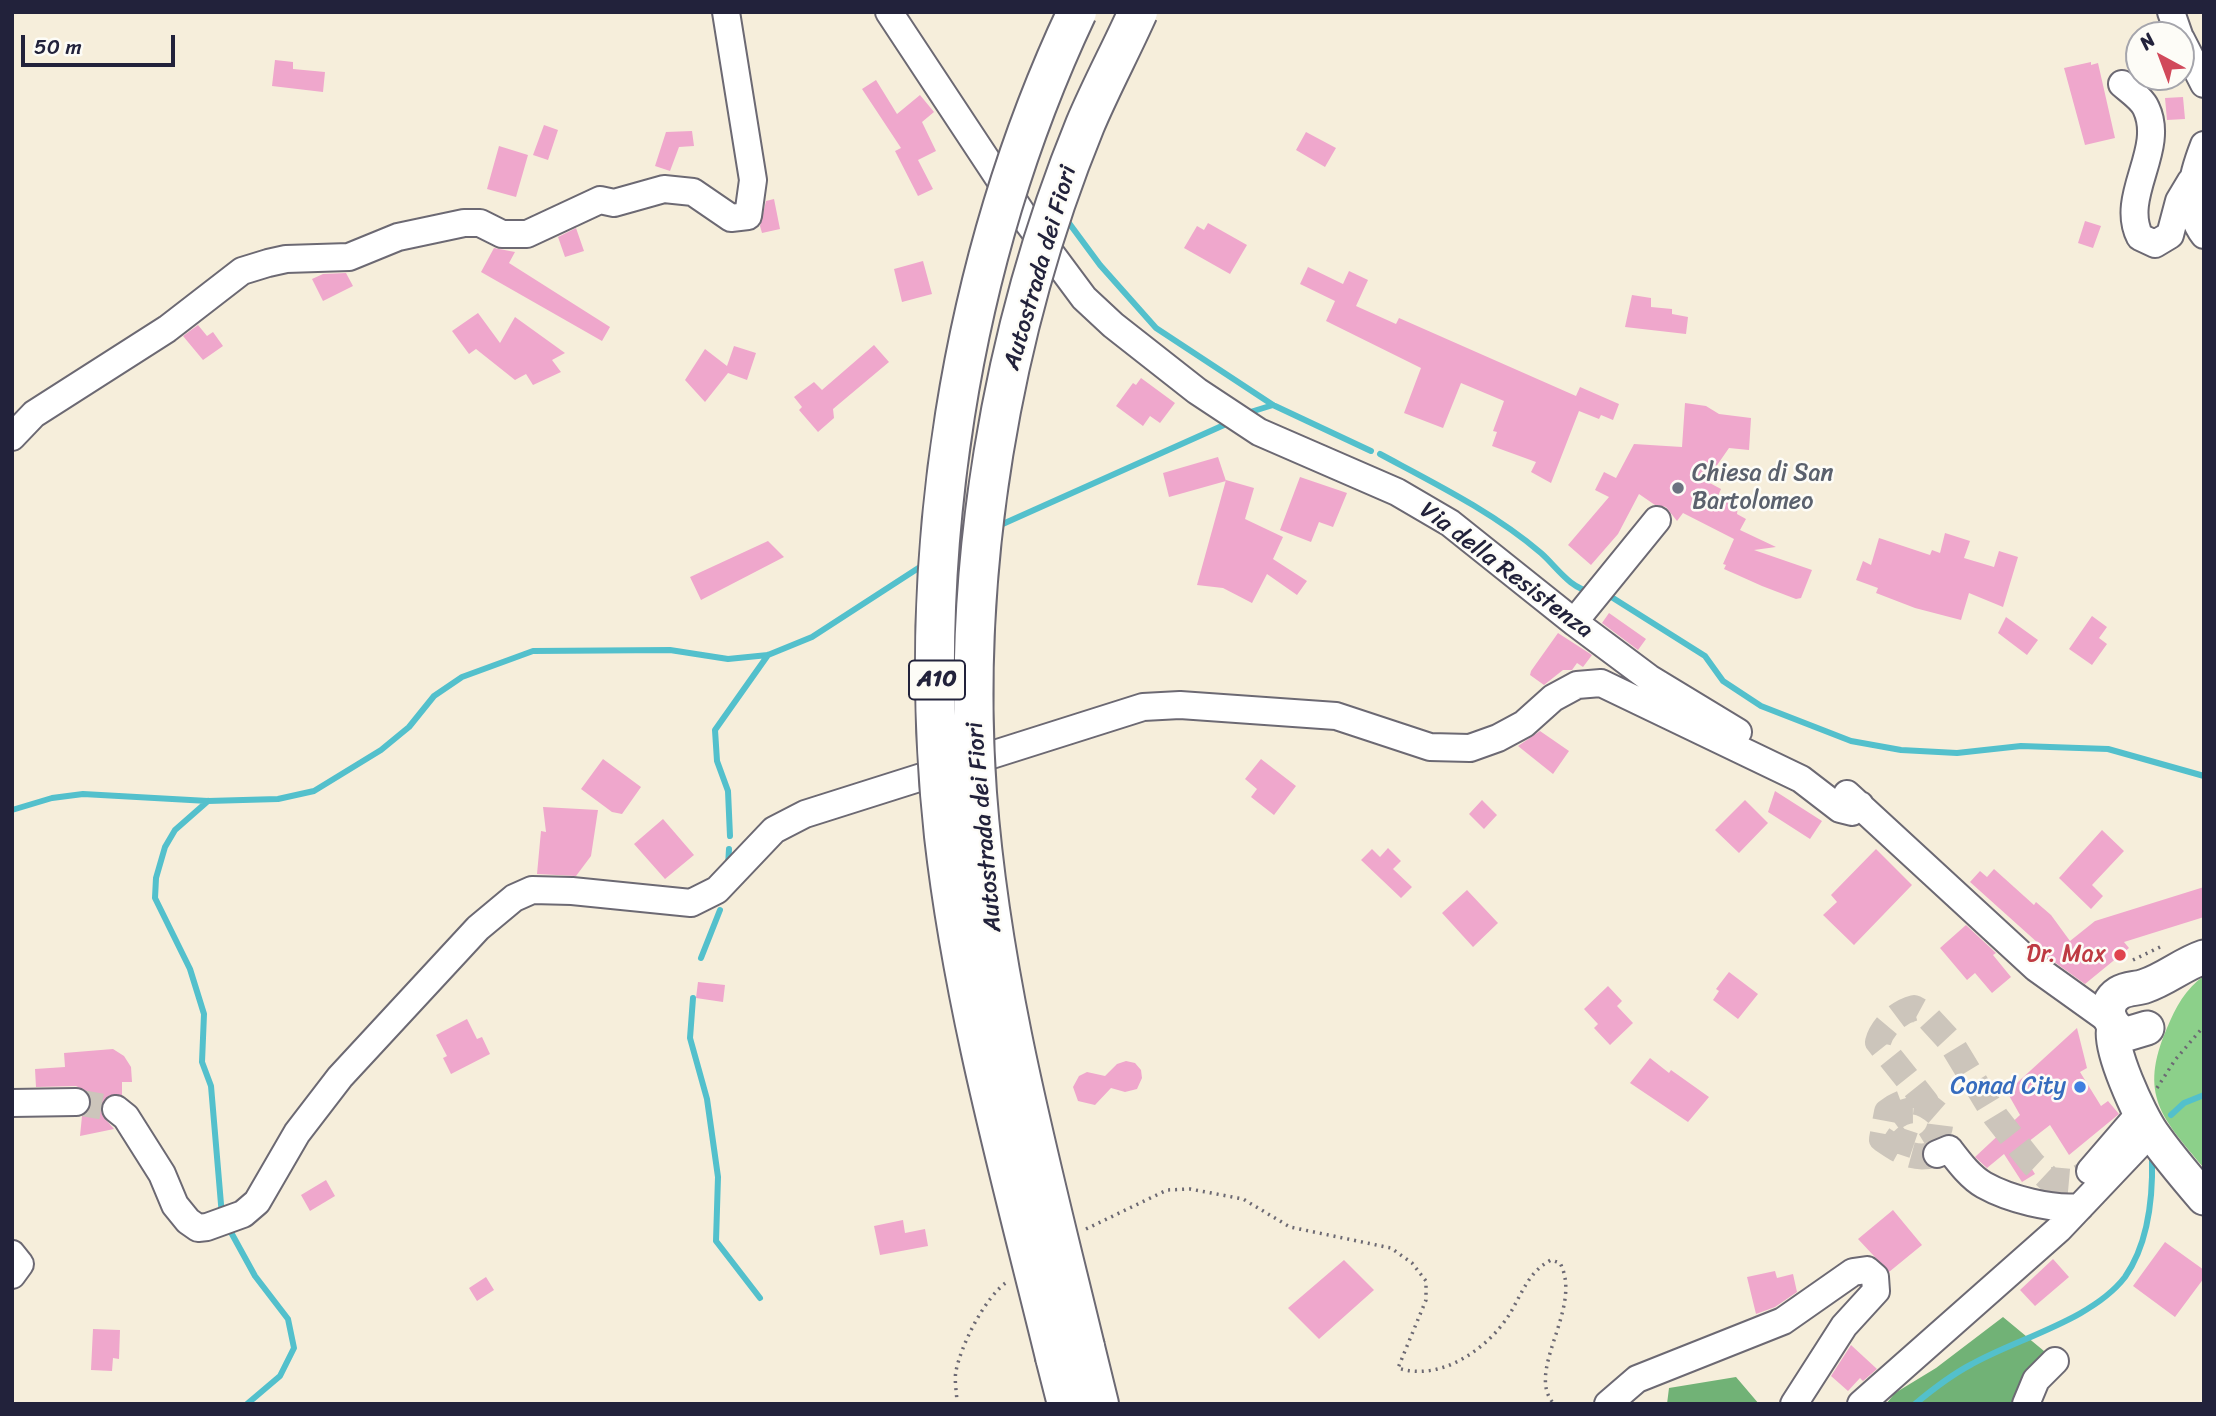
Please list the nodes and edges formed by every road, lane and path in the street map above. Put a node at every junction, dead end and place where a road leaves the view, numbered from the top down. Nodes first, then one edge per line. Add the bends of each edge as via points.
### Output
1 (726, 12) edge
2 (889, 12) edge
3 (1077, 12) edge
4 (1138, 12) edge
5 (2195, 66) edge
6 (2122, 84) dead end
7 (2204, 84) edge
8 (2204, 145) edge
9 (2191, 181) junction
10 (2204, 235) edge
11 (12, 437) edge
12 (1657, 520) dead end
13 (1583, 613) junction
14 (1860, 805) junction
15 (2197, 959) edge
16 (2109, 1008) junction
17 (2150, 1021) junction
18 (2204, 1026) edge
19 (76, 1102) tunnel mouth
20 (12, 1103) edge
21 (116, 1109) tunnel mouth
22 (2142, 1114) junction
23 (1937, 1154) tunnel mouth
24 (2090, 1171) tunnel mouth
25 (2204, 1198) edge
26 (2080, 1207) junction
27 (1083, 1230) dead end
28 (12, 1254) edge
29 (12, 1275) edge
30 (1010, 1280) dead end
31 (1070, 1352) junction
32 (2055, 1361) dead end
33 (957, 1404) edge
34 (1067, 1404) edge
35 (1099, 1404) edge
36 (1554, 1404) edge
37 (1608, 1404) edge
38 (1794, 1404) edge
39 (1861, 1404) edge
40 (2026, 1404) edge

1 - 11 street via 753,180 748,216 731,218 693,192 664,189 614,203 600,200 527,234 502,234 480,223 464,223 398,237 349,257 268,263 242,271 176,323 34,414
2 - 13 street, Via della Resistenza via 1029,224 1084,298 1112,325 1259,432 1397,492
3 - 31 highway, Autostrada dei Fiori / A10, bridge via 1032,120 988,256 948,473 936,600 944,835 962,957 989,1086
4 - 31 highway, Autostrada dei Fiori / A10, bridge via 1086,124 1050,220 1027,301 1004,397 977,586 977,792 987,893
5 - 7 street
6 - 9 street via 2146,108 2150,129 2151,145 2135,208 2134,226 2140,237 2155,244 2170,235 2179,201
8 - 9 street
9 - 10 street via 2193,220
12 - 13 street
13 - 14 street, Via della Resistenza via 1650,678 1749,738 1798,759
14 - 16 street, Via della Resistenza via 1997,934
14 - 21 street via 1852,812 1840,809 1801,779 1601,683 1577,685 1553,698 1524,724 1470,748 1430,747 1336,716 1180,705 1131,710 805,814 775,830 717,890 691,903 572,891 532,890 514,898 478,928 340,1077 297,1133 257,1202 243,1214 207,1227 198,1228 188,1221 126,1117
15 - 16 main road
15 - 17 main road
16 - 17 main road via 2127,1034
16 - 22 main road via 2116,1056
17 - 22 main road via 2136,1061
18 - 22 path via 2175,1060
19 - 20 street
22 - 24 street
22 - 25 main road
22 - 26 street
23 - 26 street via 1949,1149 1983,1184 2027,1200
26 - 39 street
27 - 36 path via 1167,1191 1190,1189 1243,1199 1290,1227 1391,1248 1426,1281 1426,1300 1398,1368 1417,1374 1478,1350 1507,1318 1536,1267 1551,1260 1560,1263 1566,1275 1566,1303 1545,1373 1548,1398
28 - 29 street via 20,1264
30 - 33 path via 990,1300 963,1347 956,1374
31 - 34 highway, Autostrada dei Fiori / A10
31 - 35 highway, Autostrada dei Fiori / A10
32 - 40 street via 2036,1380
37 - 38 street via 1637,1379 1783,1321 1853,1272 1867,1270 1877,1281 1876,1291 1844,1326

